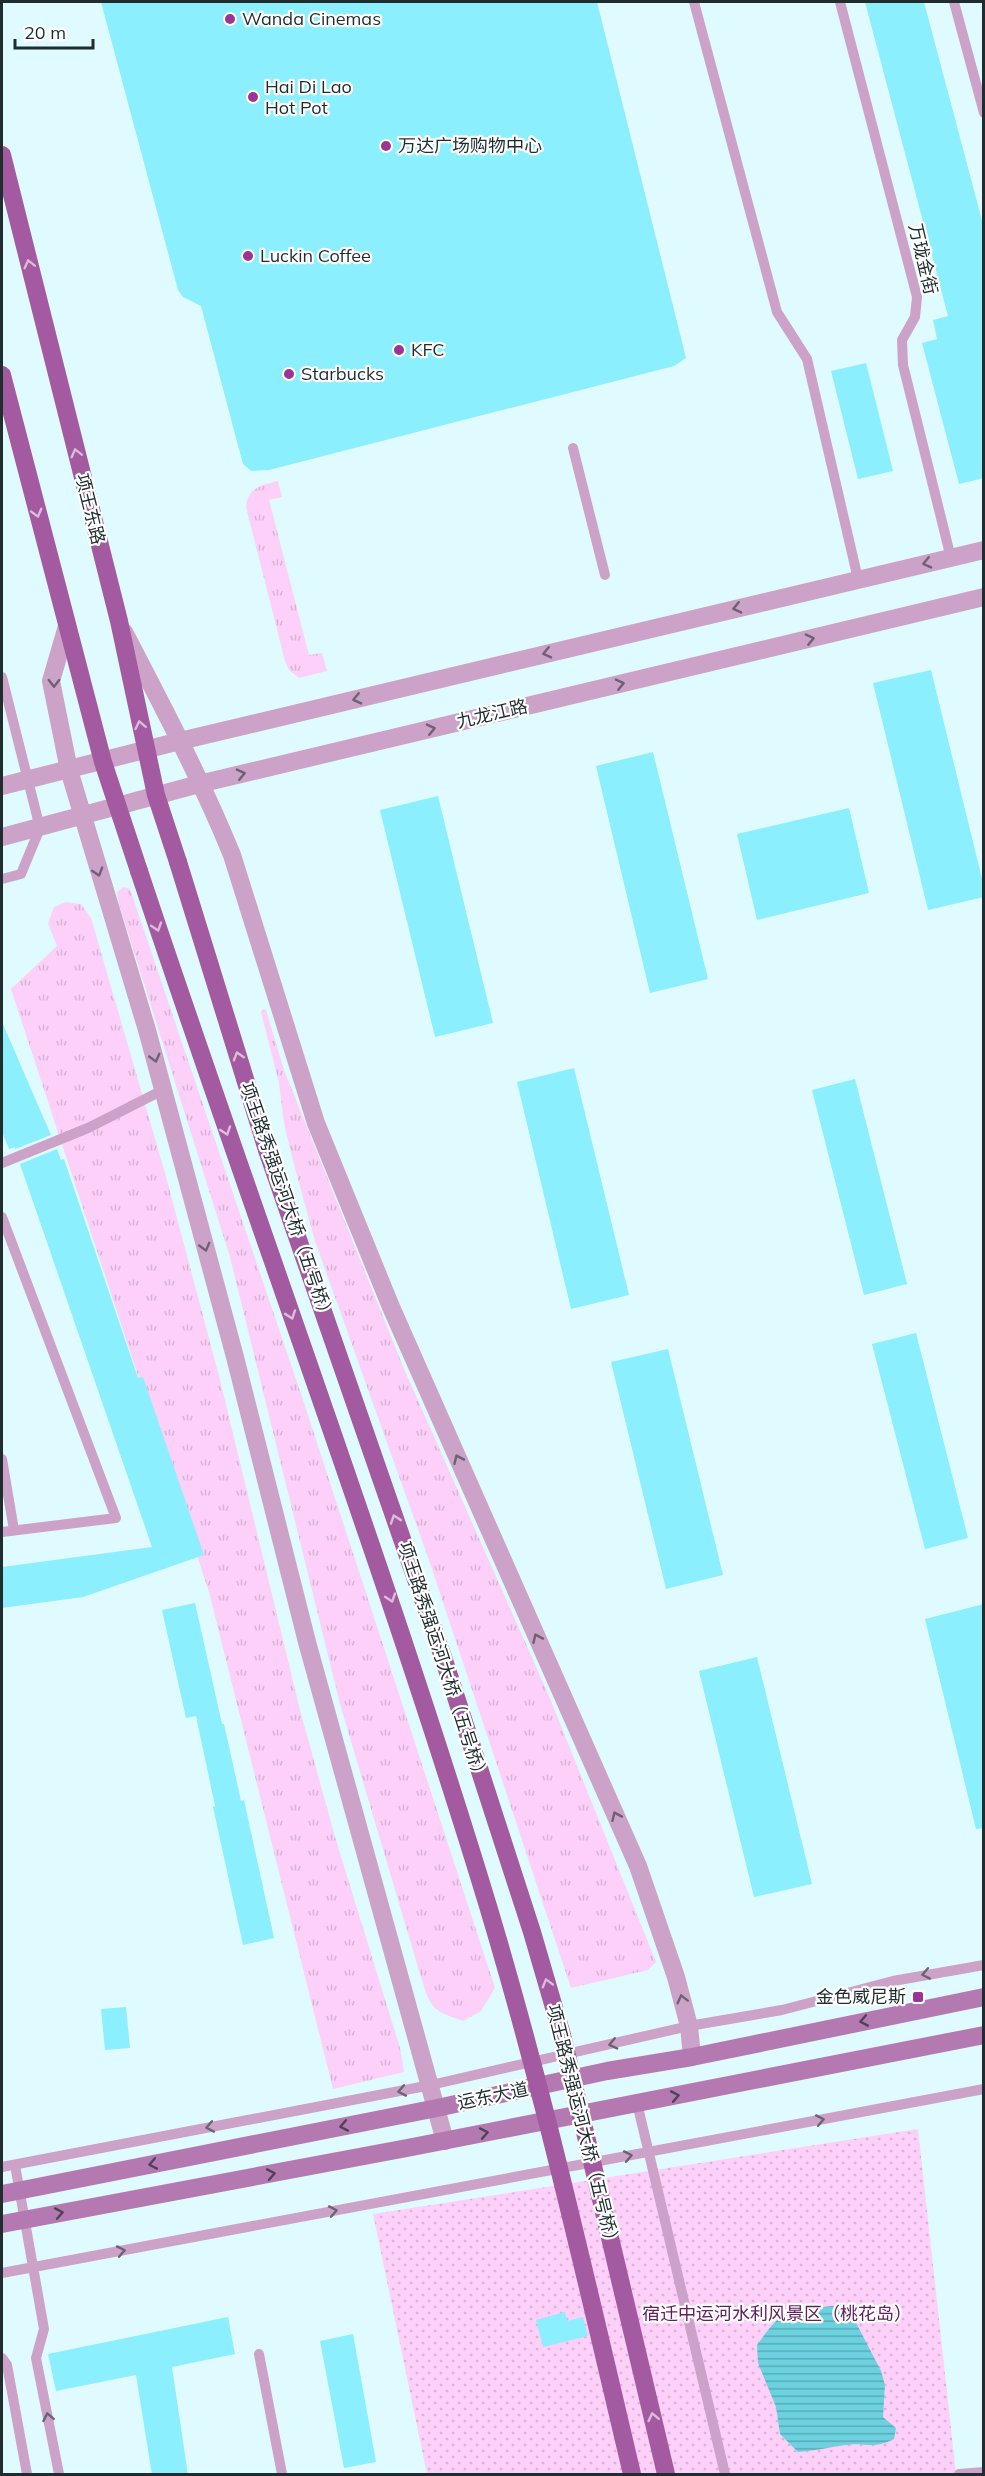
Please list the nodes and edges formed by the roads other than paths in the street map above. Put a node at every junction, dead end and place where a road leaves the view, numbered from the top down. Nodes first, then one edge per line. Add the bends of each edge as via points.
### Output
1 (694, 2) edge
2 (840, 2) edge
3 (954, 2) edge
4 (984, 113) edge
5 (2, 155) edge
6 (2, 375) edge
7 (573, 448) dead end
8 (984, 550) edge
9 (951, 558) junction
10 (605, 575) dead end
11 (858, 579) junction
12 (984, 597) edge
13 (119, 621) junction
14 (67, 626) junction
15 (2, 677) edge
16 (180, 741) junction
17 (146, 751) junction
18 (104, 762) junction
19 (69, 770) junction
20 (28, 780) junction
21 (200, 784) junction
22 (2, 786) edge
23 (156, 795) junction
24 (117, 807) junction
25 (81, 817) junction
26 (40, 828) junction
27 (2, 837) edge
28 (178, 862) joint
29 (2, 879) edge
30 (163, 1090) junction
31 (2, 1162) edge
32 (2, 1217) edge
33 (2, 1459) edge
34 (14, 1530) junction
35 (2, 1532) edge
36 (984, 1965) edge
37 (984, 1997) edge
38 (689, 2026) junction
39 (984, 2035) edge
40 (692, 2057) junction
41 (431, 2085) junction
42 (984, 2089) edge
43 (637, 2103) junction
44 (437, 2108) junction
45 (445, 2141) junction
46 (650, 2151) junction
47 (15, 2165) junction
48 (2, 2167) edge
49 (10, 2193) edge
50 (25, 2220) junction
51 (2, 2224) edge
52 (34, 2267) junction
53 (2, 2273) edge
54 (260, 2354) dead end
55 (2, 2358) edge
56 (984, 2472) edge
57 (27, 2475) edge
58 (59, 2475) edge
59 (282, 2475) edge
60 (632, 2475) edge
61 (666, 2475) edge
62 (725, 2475) edge
63 (959, 2475) edge

1 - 11 lane via 777,312 807,358
2 - 9 lane, 万珑金街 via 917,297 915,317 902,340 903,365
3 - 4 lane
13 -> 5 main road, 项王东路
6 -> 14 main road
7 - 10 lane
8 - 9 street
9 -> 11 street
11 -> 16 street
21 -> 12 street, 九龙江路
13 - 16 street
17 -> 13 main road, 项王东路
14 - 18 main road
14 -> 19 street via 51,681
15 - 20 lane
16 - 17 street
16 - 21 street
17 - 18 street
17 - 23 main road, 项王东路
18 - 19 street
18 - 24 main road
19 - 20 street
19 - 25 street
20 - 22 street
20 - 26 lane
21 - 23 street, 九龙江路
38 -> 21 street via 638,1866 391,1307 316,1123 232,855
23 - 24 street, 九龙江路
23 - 28 main road, 项王东路
24 - 25 street, 九龙江路
24 -> 60 main road, 项王路秀强运河大桥（五号桥）, bridge via 390,1595 475,1862 530,2055
25 - 26 street, 九龙江路
25 -> 30 street
26 - 27 street, 九龙江路
26 - 29 lane via 21,874
61 -> 28 main road, 项王路秀强运河大桥（五号桥）, bridge via 562,2035 532,1932 443,1657 267,1150
30 - 31 lane via 88,1128
30 -> 41 street via 307,1642
32 - 34 lane via 116,1518
33 - 34 lane
34 - 35 lane
36 -> 38 lane via 892,1981 782,2010
37 -> 40 main road, 运东大道
38 - 40 street
38 -> 41 lane
43 -> 39 main road, 运东大道
40 - 44 main road, 运东大道
41 - 44 street
41 -> 47 lane
46 -> 42 lane
45 -> 43 main road, 运东大道
43 - 46 lane
44 - 45 street
44 -> 49 main road, 运东大道
50 -> 45 main road, 运东大道
52 -> 46 lane
46 - 62 lane
47 - 48 lane
47 - 49 lane
49 - 50 lane
50 - 51 main road, 运东大道
50 - 52 lane
52 - 53 lane
58 -> 52 lane via 36,2358 44,2329
54 - 59 lane
55 - 57 lane via 7,2365
56 - 63 lane

